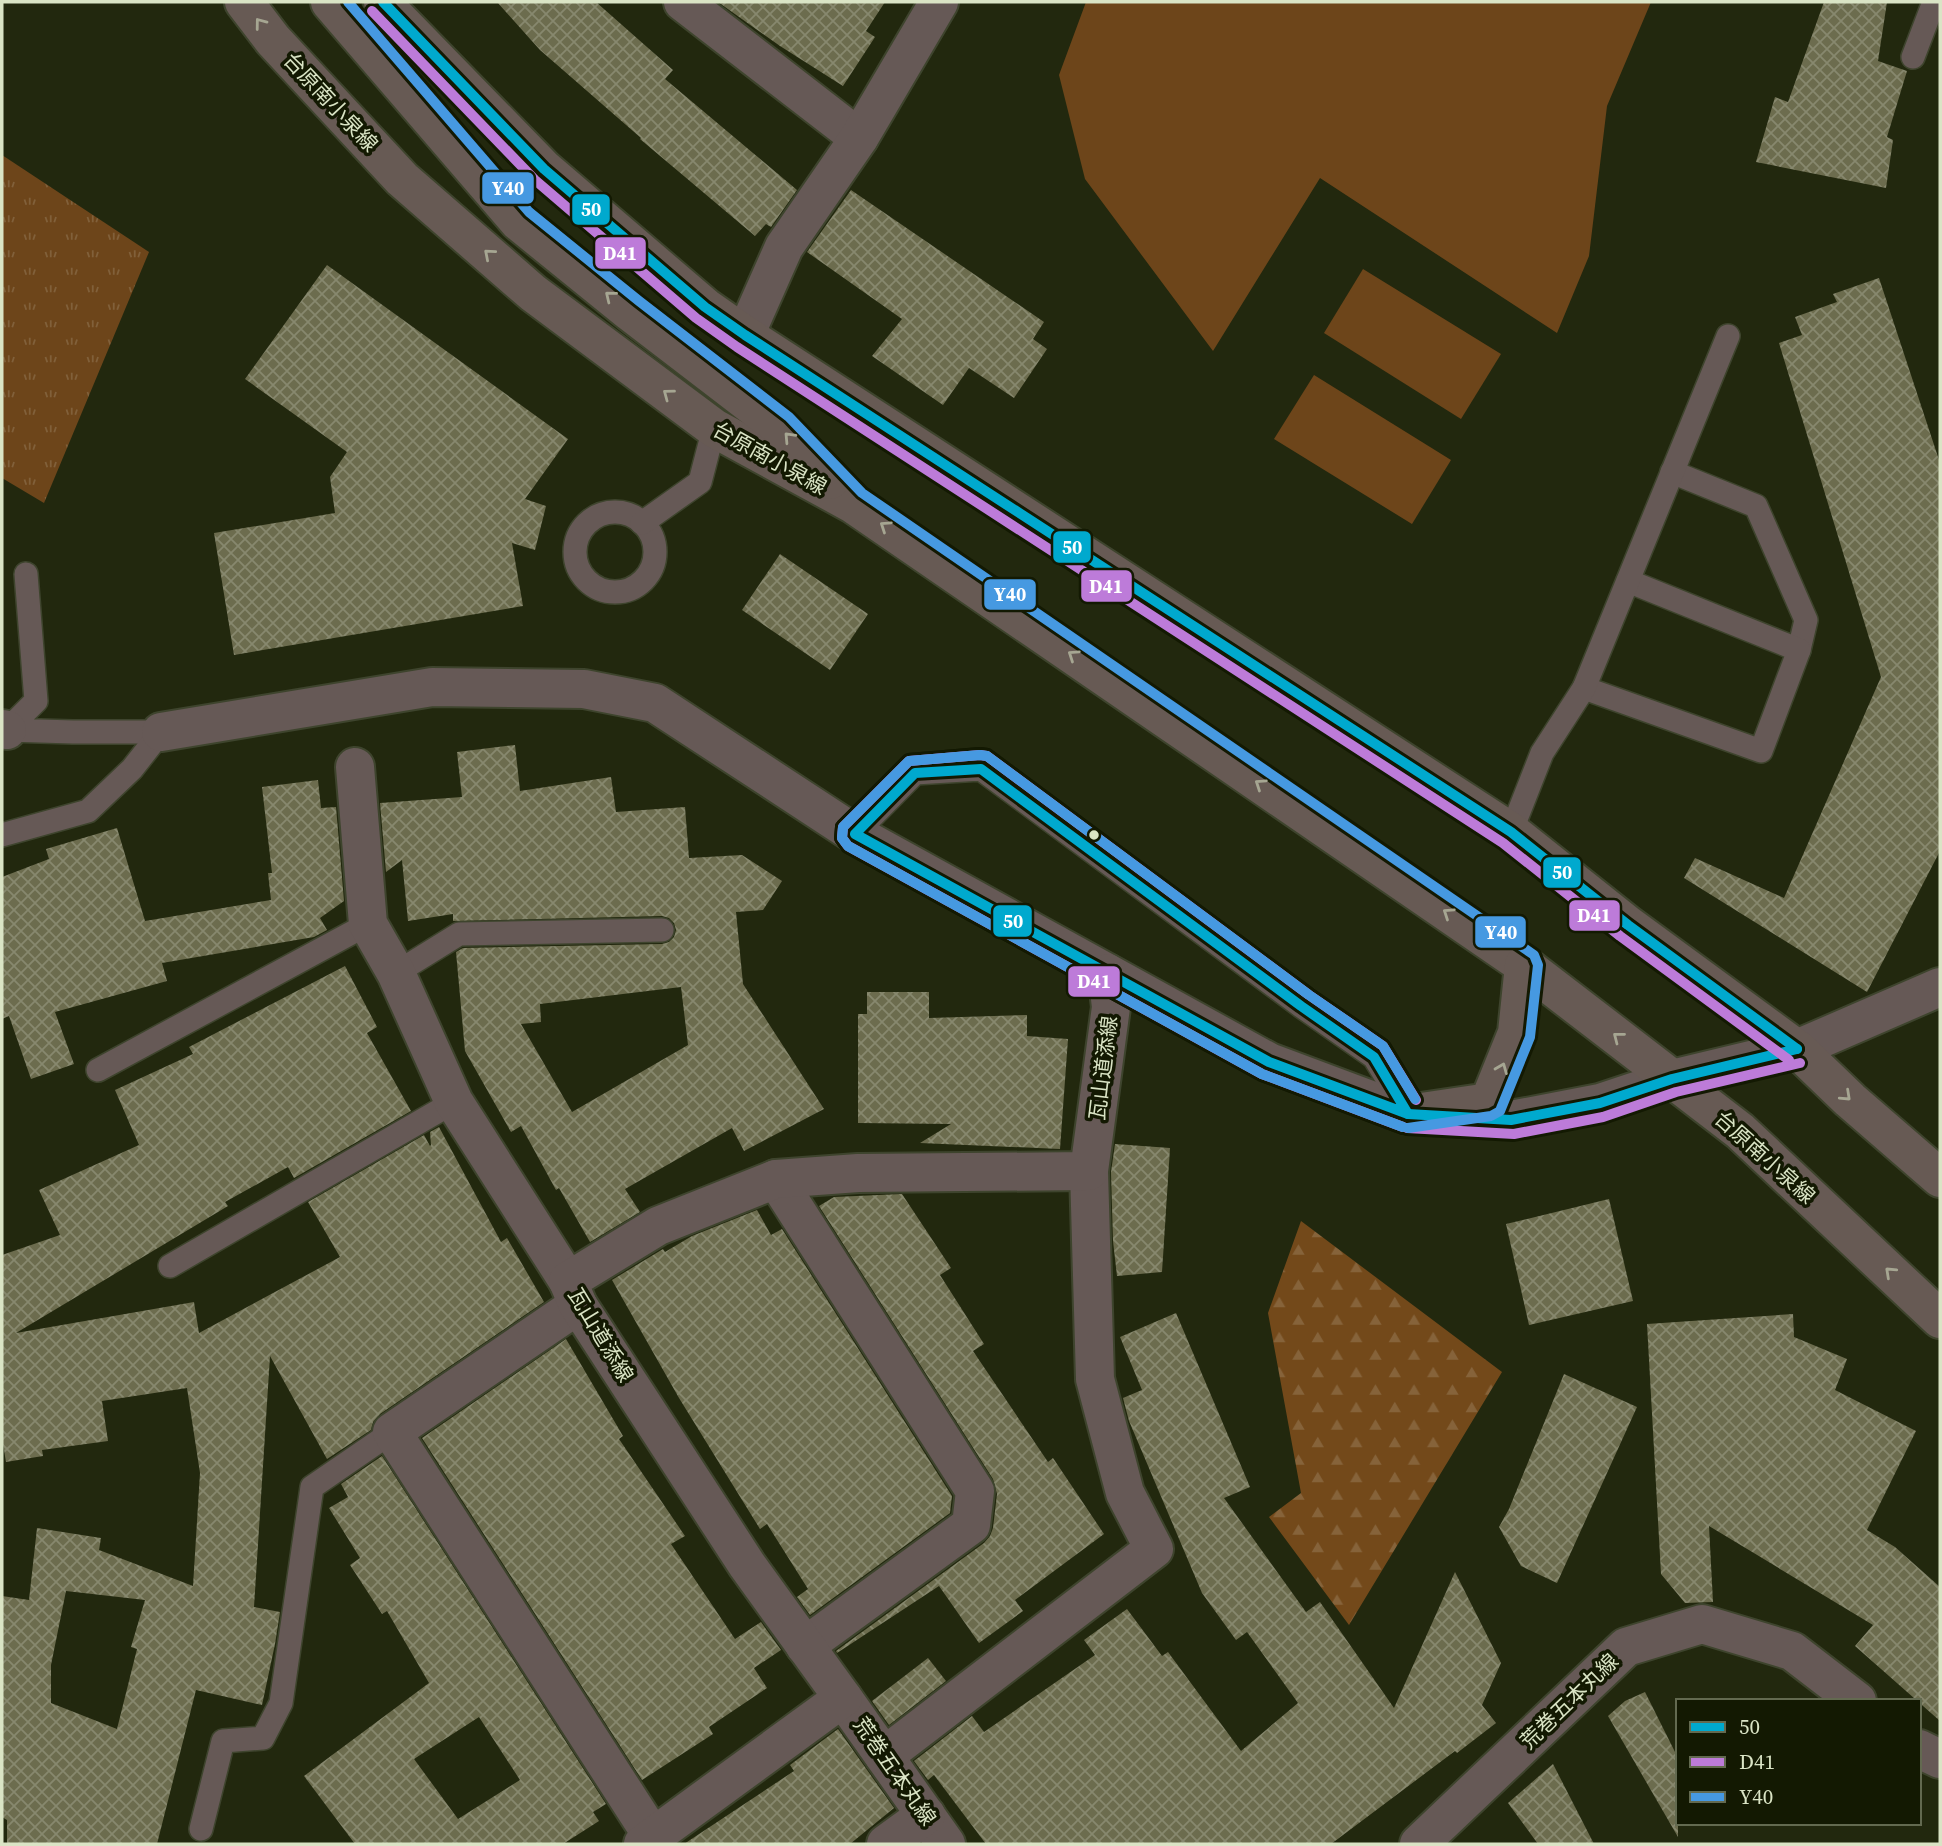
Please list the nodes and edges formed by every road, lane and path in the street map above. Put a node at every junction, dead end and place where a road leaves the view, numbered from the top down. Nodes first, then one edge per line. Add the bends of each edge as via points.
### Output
1 (244, 2) edge
2 (330, 2) edge
3 (383, 2) edge
4 (683, 2) edge
5 (939, 2) edge
6 (1934, 2) edge
7 (1913, 57) dead end
8 (385, 68) junction
9 (859, 138) junction
10 (705, 307) junction
11 (746, 335) junction
12 (1728, 336) dead end
13 (714, 428) junction
14 (1672, 472) junction
15 (853, 504) junction
16 (642, 523) dead end
17 (26, 574) dead end
18 (1628, 581) junction
19 (1799, 650) junction
20 (1584, 688) junction
21 (4, 729) edge
22 (161, 732) junction
23 (355, 767) dead end
24 (1511, 832) junction
25 (855, 834) junction
26 (2, 835) edge
27 (368, 924) junction
28 (663, 930) dead end
29 (1524, 965) junction
30 (396, 973) junction
31 (1107, 973) junction
32 (1940, 987) edge
33 (1797, 1049) junction
34 (98, 1070) dead end
35 (1672, 1079) junction
36 (454, 1102) junction
37 (1408, 1114) junction
38 (1089, 1171) junction
39 (1940, 1178) edge
40 (776, 1179) junction
41 (170, 1266) dead end
42 (573, 1293) junction
43 (1940, 1319) edge
44 (392, 1432) junction
45 (806, 1646) junction
46 (843, 1698) junction
47 (1854, 1699) edge
48 (1921, 1750) edge
49 (884, 1756) junction
50 (1940, 1759) edge
51 (201, 1829) dead end
52 (936, 1829) edge
53 (648, 1841) edge
54 (886, 1844) edge
55 (1419, 1844) edge

13 -> 1 street, 台原南小泉線 via 533,293 402,178 273,40
2 - 8 street
3 - 10 street via 544,169
4 - 9 street
5 - 9 street
6 - 7 lane
8 - 10 street via 541,207 647,290
15 -> 8 street via 780,427 519,222
9 - 11 street via 784,247
10 - 11 street
11 - 24 street
12 - 14 lane
13 - 15 street, 台原南小泉線
13 - 16 lane via 700,482
14 - 18 lane
14 - 19 lane via 1756,506 1806,620
29 -> 15 street, 台原南小泉線
17 - 21 lane via 36,701
18 - 19 lane
18 - 20 lane
19 - 20 lane via 1762,751
20 - 24 lane via 1542,754
21 - 22 lane
22 - 25 street via 432,687 584,689 655,703
22 - 26 lane via 132,769 88,811
23 - 27 street
24 - 33 street
25 - 31 street
25 - 37 lane via 915,773 981,769 1374,1057
27 - 30 street
27 - 34 lane
28 - 30 lane via 459,934
35 -> 29 street, 台原南小泉線
37 -> 29 street via 1489,1102 1517,1033
30 - 36 street
31 - 37 street via 1269,1062
31 - 38 street, 瓦山道添線 via 1111,1007
32 - 33 street
33 - 35 street
33 -> 39 street
35 - 37 street via 1600,1103 1511,1120
43 -> 35 street, 台原南小泉線 via 1740,1131
36 - 41 lane
36 - 42 street
38 - 40 street, 瓦山道添線 via 858,1173
38 - 49 street via 1095,1379 1125,1493 1154,1549
40 - 42 street, 瓦山道添線 via 658,1226
40 - 45 street via 975,1491 971,1525
42 - 44 street
42 - 45 street, 瓦山道添線 via 747,1565
44 - 51 lane via 312,1487 281,1703 263,1738 223,1741
44 - 53 street
45 - 46 street, 瓦山道添線
46 - 49 street, 荒巻五本丸線
46 - 53 street
47 - 55 street, 荒巻五本丸線 via 1792,1650 1702,1624 1626,1647
48 - 50 street
49 - 52 street, 荒巻五本丸線
52 - 54 street

